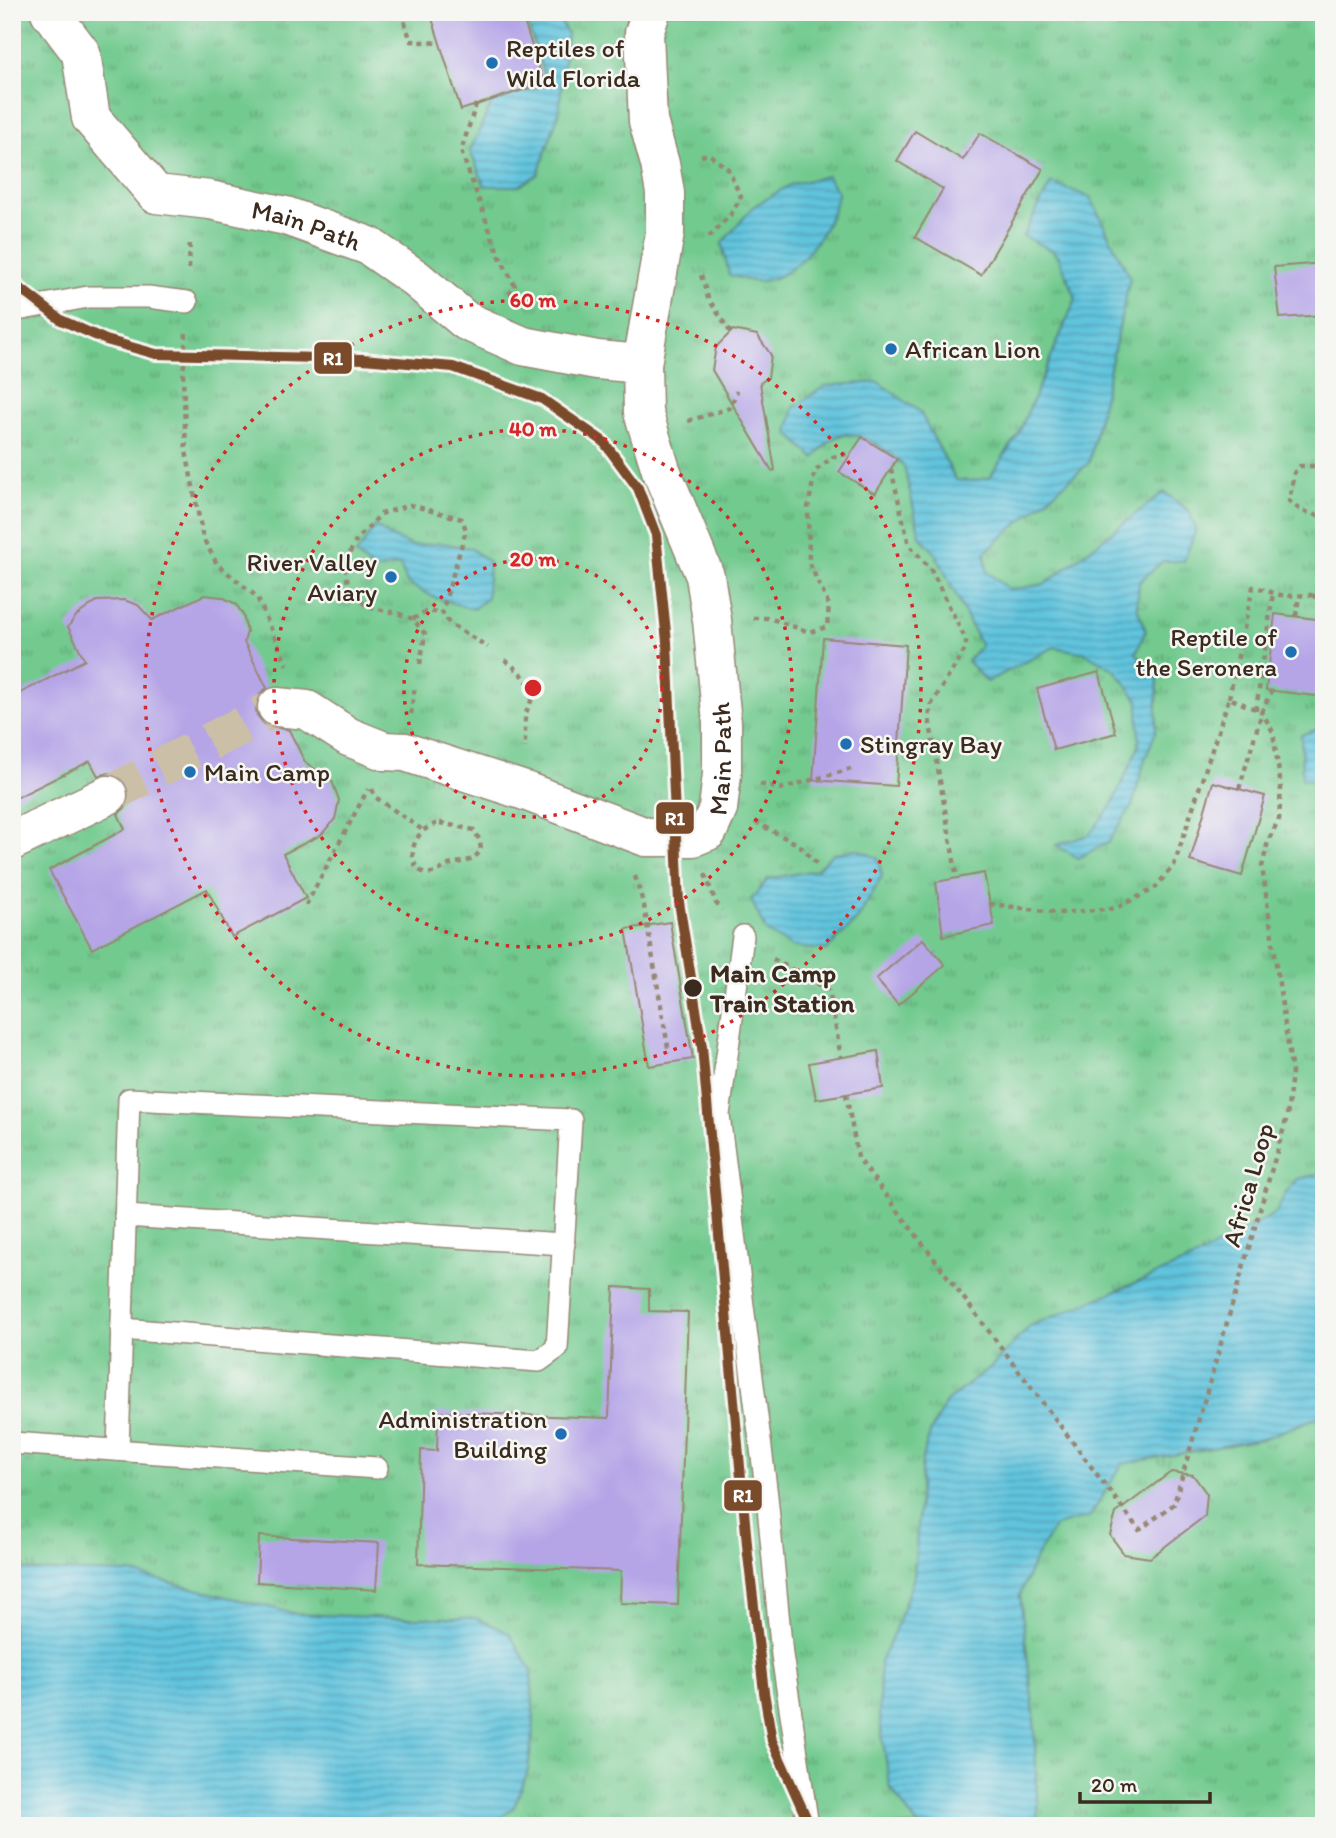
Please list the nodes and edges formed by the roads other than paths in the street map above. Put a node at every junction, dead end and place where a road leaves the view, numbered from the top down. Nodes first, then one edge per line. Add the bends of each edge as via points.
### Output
1 (50, 12) edge
2 (651, 12) edge
3 (187, 302) road end
4 (12, 311) edge
5 (642, 364) junction
6 (292, 708) road end
7 (108, 795) tunnel mouth
8 (12, 841) edge
9 (746, 941) road end
10 (125, 1216) junction
11 (564, 1244) junction
12 (121, 1329) junction
13 (12, 1443) edge
14 (118, 1450) junction
15 (377, 1468) dead end
16 (808, 1826) edge

1 - 5 street, Main Path via 81,53 91,118 156,194 286,216 369,246 466,321 523,346
2 - 5 street, Main Path via 644,33 648,121 665,194 665,233
3 - 4 lane via 88,297
5 - 6 street, Main Path via 643,412 661,470 705,576 712,620 722,723 711,807 646,837 525,791 405,752 384,751
7 - 8 street
9 - 16 lane via 719,1115 782,1655
10 - 11 lane
10 - 11 lane via 129,1099 571,1120
10 - 12 lane
11 - 12 lane via 557,1348 539,1360
12 - 14 lane
13 - 14 lane
14 - 15 lane

